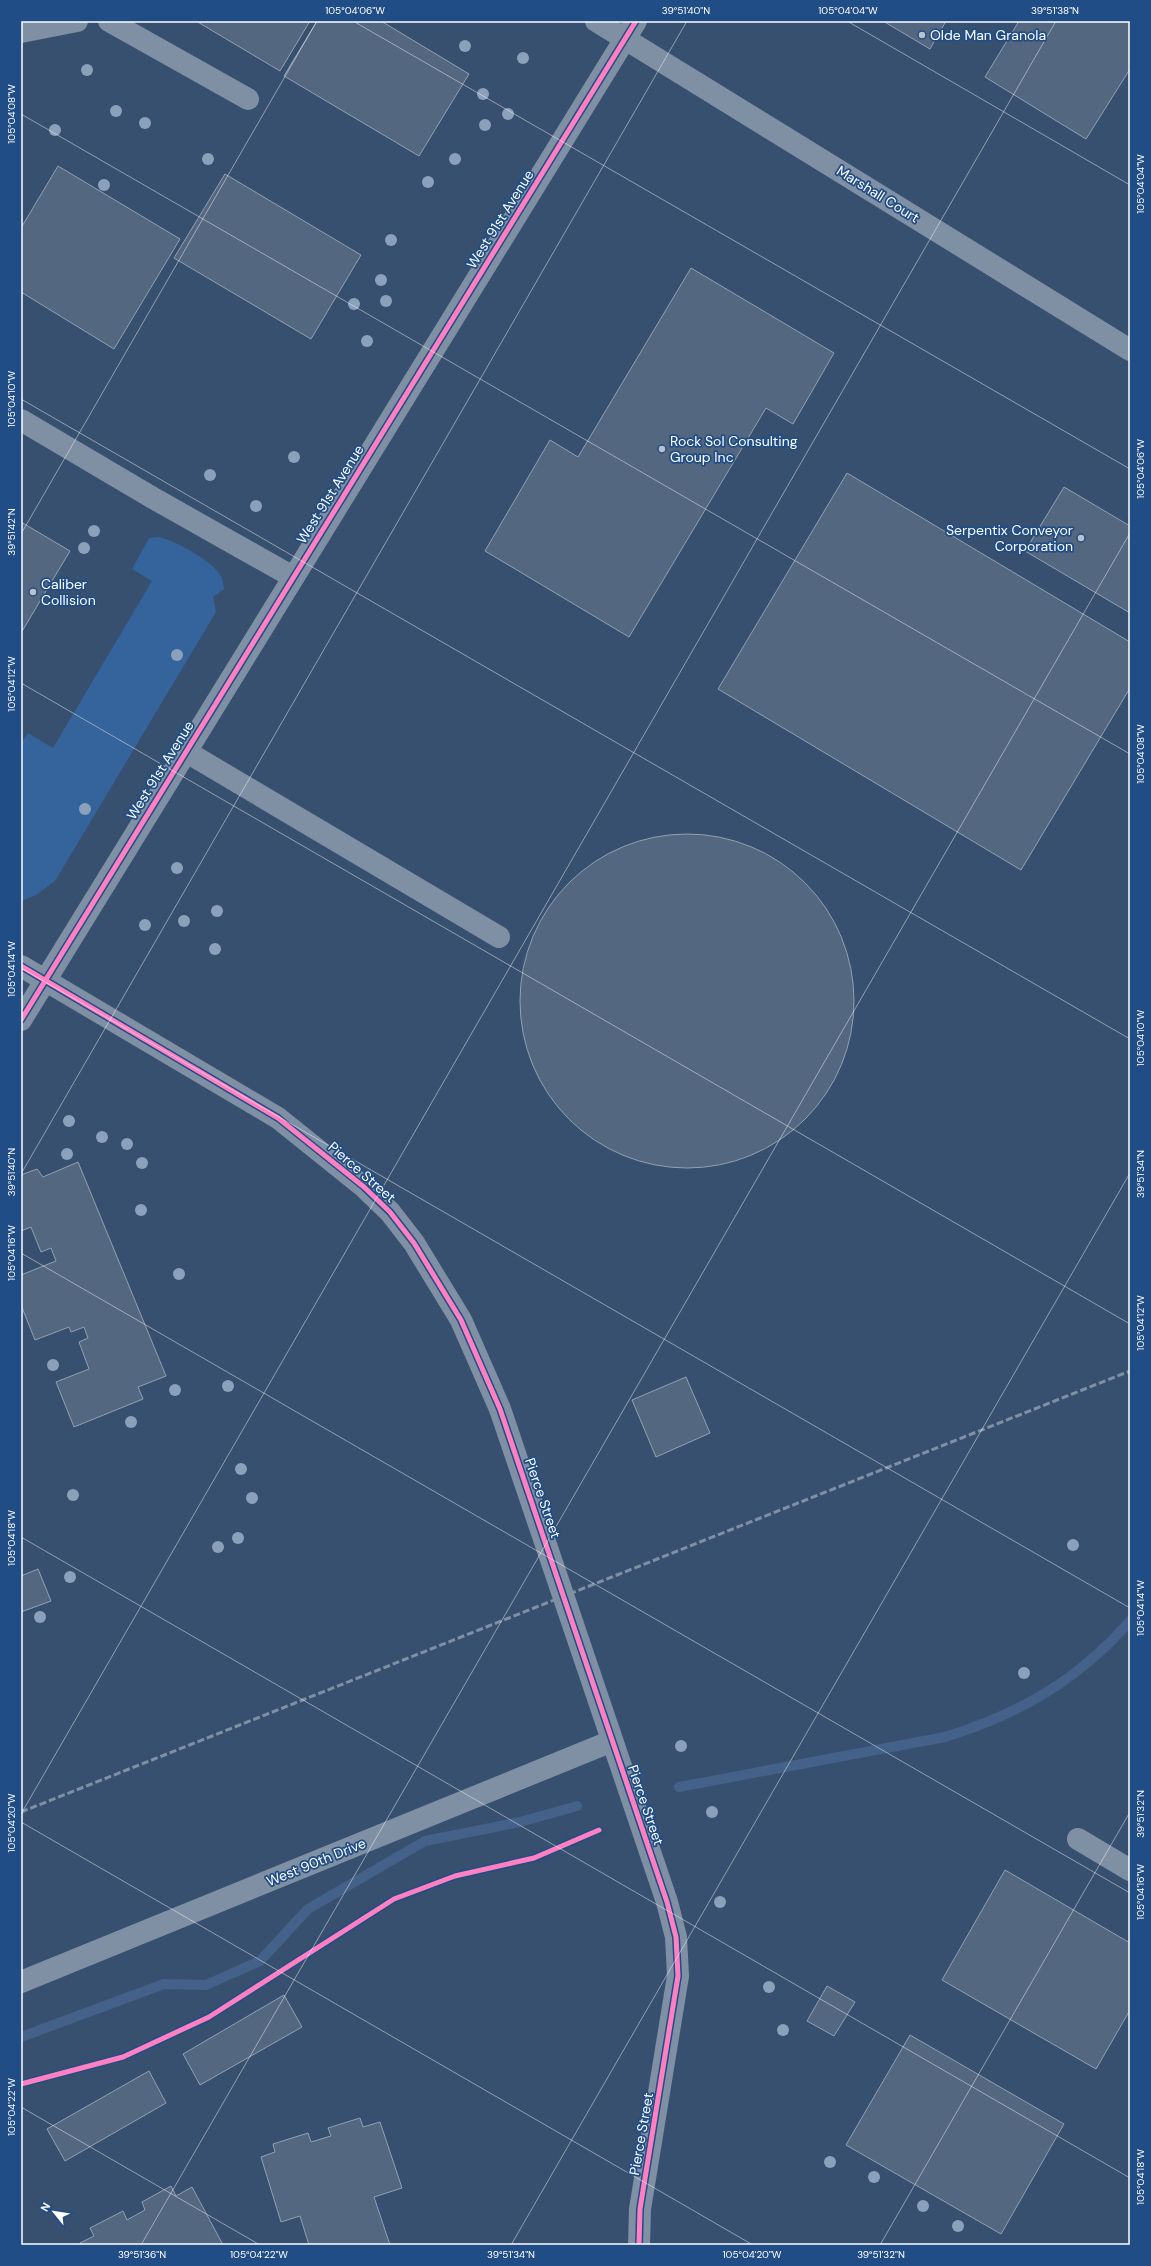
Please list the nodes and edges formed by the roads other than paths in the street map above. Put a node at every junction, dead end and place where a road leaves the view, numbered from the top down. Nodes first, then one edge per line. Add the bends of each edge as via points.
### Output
1 (77, 21) edge
2 (109, 21) edge
3 (596, 21) edge
4 (630, 30) edge
5 (21, 32) edge
6 (248, 99) dead end
7 (1130, 350) edge
8 (21, 420) edge
9 (293, 577) junction
10 (185, 751) junction
11 (499, 937) dead end
12 (21, 966) edge
13 (45, 980) junction
14 (21, 1020) edge
15 (612, 1741) junction
16 (1078, 1839) dead end
17 (1130, 1870) edge
18 (21, 1982) edge
19 (639, 2245) edge

1 - 5 street
2 - 6 street
3 - 4 street, Marshall Court
4 - 7 street, Marshall Court
4 - 9 street, West 91st Avenue
8 - 9 street
9 - 10 street, West 91st Avenue
10 - 11 street
10 - 13 street, West 91st Avenue
12 - 13 street, Pierce Street
13 - 14 street, West 91st Avenue
13 - 15 street, Pierce Street via 278,1118 364,1187 390,1212 414,1244 461,1320 500,1409
15 - 18 street, West 90th Drive
15 - 19 street, Pierce Street via 667,1902 676,1937 677,1953 678,1976 640,2209
16 - 17 street

